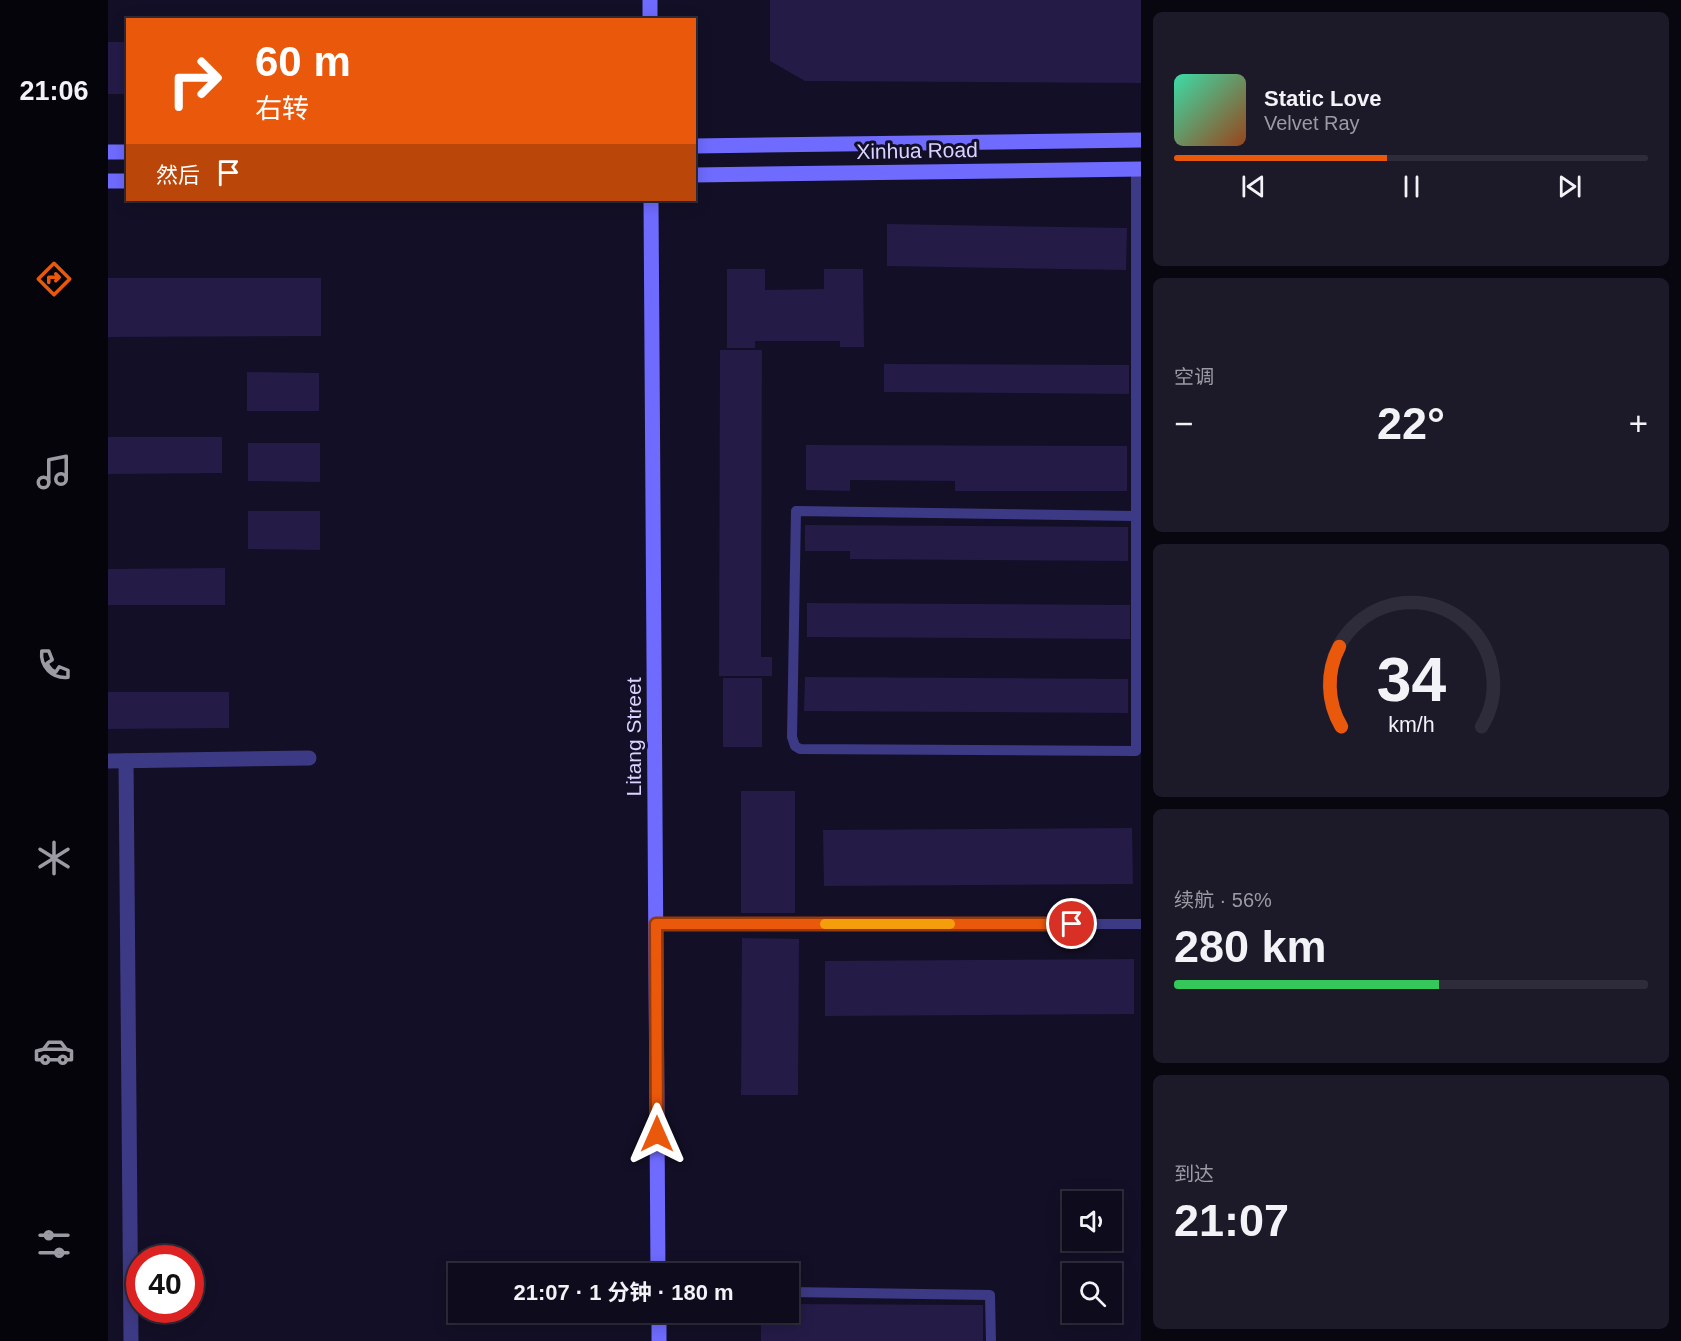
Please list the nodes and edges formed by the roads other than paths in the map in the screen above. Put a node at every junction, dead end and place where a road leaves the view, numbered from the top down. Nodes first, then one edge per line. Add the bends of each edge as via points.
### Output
1 (650, 0) edge
2 (650, 18) edge
3 (1141, 140) edge
4 (696, 146) edge
5 (108, 152) edge
6 (126, 152) edge
7 (1138, 169) edge
8 (696, 175) edge
9 (108, 181) edge
10 (126, 181) edge
11 (651, 201) edge
12 (1138, 517) edge
13 (309, 758) dead end
14 (126, 760) junction
15 (108, 761) edge
16 (656, 924) junction
17 (1141, 924) edge
18 (658, 1263) edge
19 (799, 1292) edge
20 (659, 1323) edge
21 (131, 1341) edge
22 (659, 1341) edge
23 (991, 1341) edge

1 - 2 street
3 - 4 street, Xinhua Road
5 - 6 street
7 - 8 street, Xinhua Road
7 - 12 lane
9 - 10 street
11 - 16 street, Litang Street
12 - 12 lane via 1136,751 795,746 792,737 796,511
13 - 14 street
14 - 15 street
14 - 21 street
16 - 17 lane
16 - 18 street, Litang Street
19 - 23 lane via 990,1295
20 - 22 street

